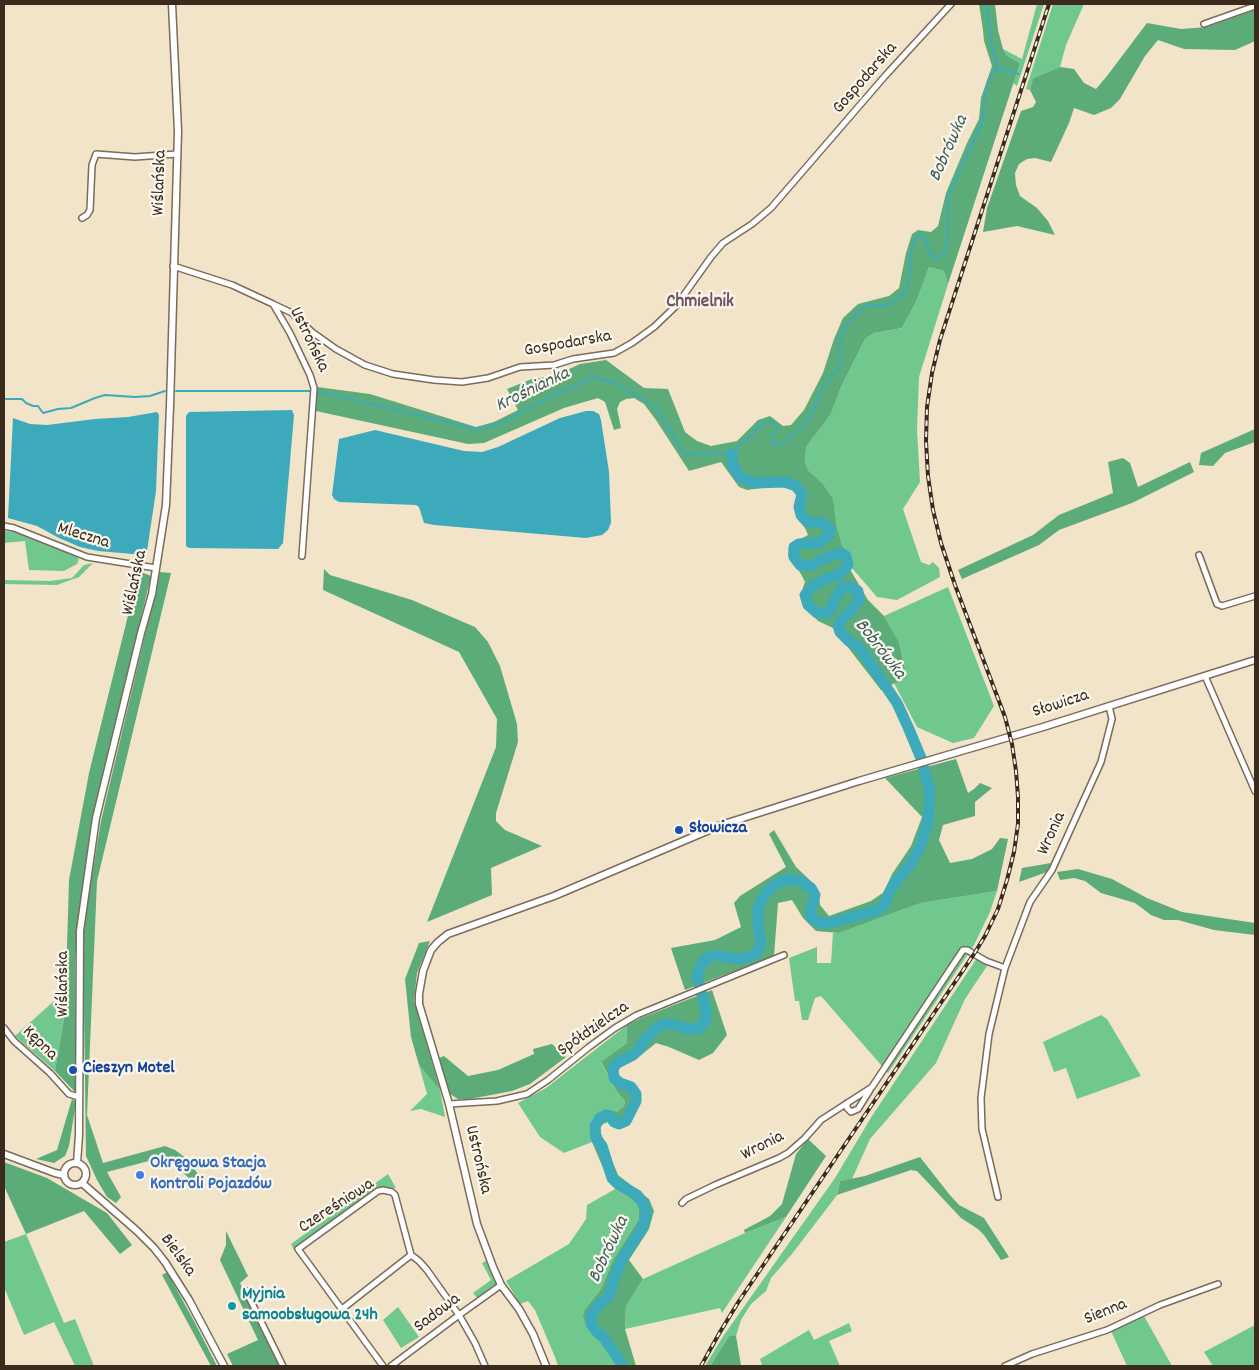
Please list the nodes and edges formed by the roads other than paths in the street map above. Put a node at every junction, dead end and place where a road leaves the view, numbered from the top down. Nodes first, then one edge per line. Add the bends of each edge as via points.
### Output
1 (172, 4) edge
2 (951, 4) edge
3 (1255, 6) edge
4 (1204, 24) dead end
5 (177, 154) junction
6 (82, 218) dead end
7 (173, 266) junction
8 (273, 304) junction
9 (4, 526) edge
10 (1199, 555) dead end
11 (302, 556) dead end
12 (156, 568) junction
13 (1255, 596) edge
14 (1255, 660) edge
15 (1205, 676) junction
16 (1109, 706) junction
17 (1255, 791) edge
18 (431, 950) joint
19 (784, 955) dead end
20 (1005, 968) junction
21 (4, 1028) edge
22 (872, 1087) junction
23 (79, 1097) junction
24 (448, 1104) junction
25 (847, 1104) junction
26 (4, 1154) edge
27 (78, 1163) junction
28 (64, 1175) junction
29 (82, 1183) junction
30 (998, 1197) dead end
31 (682, 1203) dead end
32 (411, 1255) junction
33 (1218, 1284) dead end
34 (501, 1285) junction
35 (246, 1290) dead end
36 (342, 1309) junction
37 (459, 1315) junction
38 (224, 1366) edge
39 (283, 1366) edge
40 (383, 1366) edge
41 (391, 1366) edge
42 (485, 1366) edge
43 (546, 1366) edge
44 (1005, 1366) edge

1 - 5 street, Wiślańska
2 - 8 street, Gospodarska via 771,208 723,243 676,306 654,327 614,353 554,365 520,367 488,378 462,382 434,380 393,374 365,364 336,349 292,313
3 - 4 street
5 - 6 street via 135,157 96,154 92,165 90,210
5 - 7 street, Wiślańska
7 - 8 street, Ustrońska via 232,285
7 - 12 street, Wiślańska via 166,505
8 - 11 street, Ustrońska via 310,375 314,391
9 - 12 street, Mleczna via 87,557
10 - 13 street via 1217,604 1222,606
12 - 23 street, Wiślańska via 95,828 80,931
14 - 15 street, Słowicza
15 - 16 street, Słowicza
15 - 17 street
16 - 18 street, Słowicza via 858,780 721,825 554,896 448,934
16 - 20 street, Wronia via 1112,719 1101,762 1052,870 1030,902
18 - 24 street, Ustrońska via 421,978 420,1004
19 - 24 street, Spółdzielcza via 637,1015 527,1094
20 - 22 street, Wronia via 963,950
20 - 30 street, Wronia via 989,1034 981,1098 982,1129
21 - 23 street, Kępna via 69,1094
22 - 25 street, Wronia
22 - 25 street, Wronia via 858,1109 851,1112 846,1108
23 - 27 street, Wiślańska
24 - 34 street, Ustrońska via 477,1224
25 - 31 street, Wronia via 821,1120 788,1153
26 - 28 street
27 - 28 street via 68,1166
27 - 29 street via 86,1170
28 - 29 street via 69,1183
29 - 38 street, Bielska via 138,1231 165,1262
32 - 36 street
32 - 36 street, Czereśniowa via 395,1196 383,1190 298,1249
32 - 37 street via 428,1270
33 - 44 street, Sienna via 1160,1305 1107,1330
34 - 37 street, Sadowa
34 - 43 street, Ustrońska via 528,1325
35 - 39 street
36 - 40 street, Czereśniowa
37 - 41 street, Sadowa
37 - 42 street

